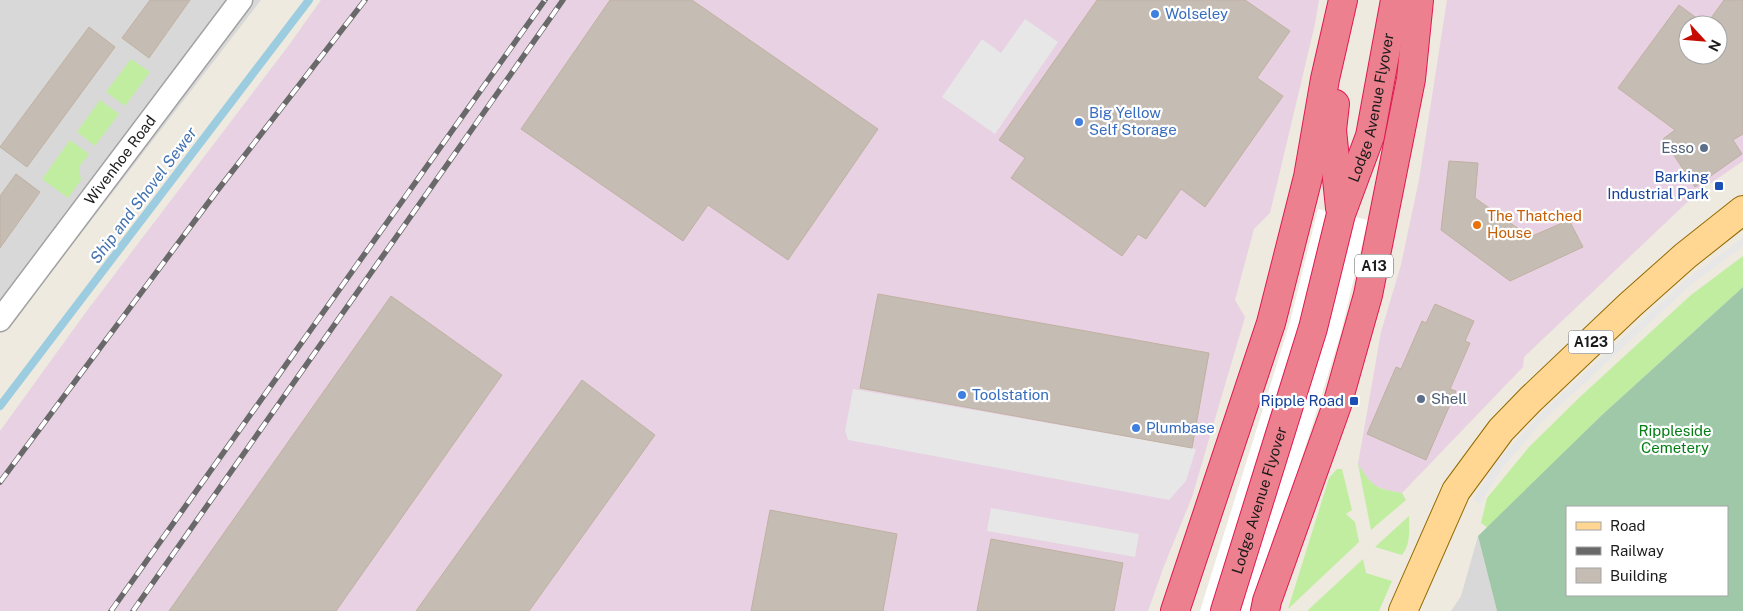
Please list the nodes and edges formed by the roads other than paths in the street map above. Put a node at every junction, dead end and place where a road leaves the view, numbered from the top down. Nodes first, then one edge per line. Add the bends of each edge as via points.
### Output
1 (242, 0) edge
2 (1343, 0) edge
3 (1348, 0) edge
4 (1395, 0) edge
5 (1419, 0) edge
6 (1743, 210) edge
7 (1341, 214) junction
8 (4, 304) edge
9 (1175, 611) edge
10 (1225, 611) edge
11 (1265, 611) edge
12 (1403, 611) edge

1 - 8 street, Wivenhoe Road
2 - 9 highway via 1308,177 1271,324
3 - 7 highway, Lodge Avenue Flyover via 1332,130
4 - 7 highway, Lodge Avenue Flyover via 1370,136
5 - 11 highway, A13 via 1411,79 1368,295 1337,405
6 - 12 main road, A123 via 1630,305 1501,430 1456,491
7 - 10 highway, Lodge Avenue Flyover via 1313,328

